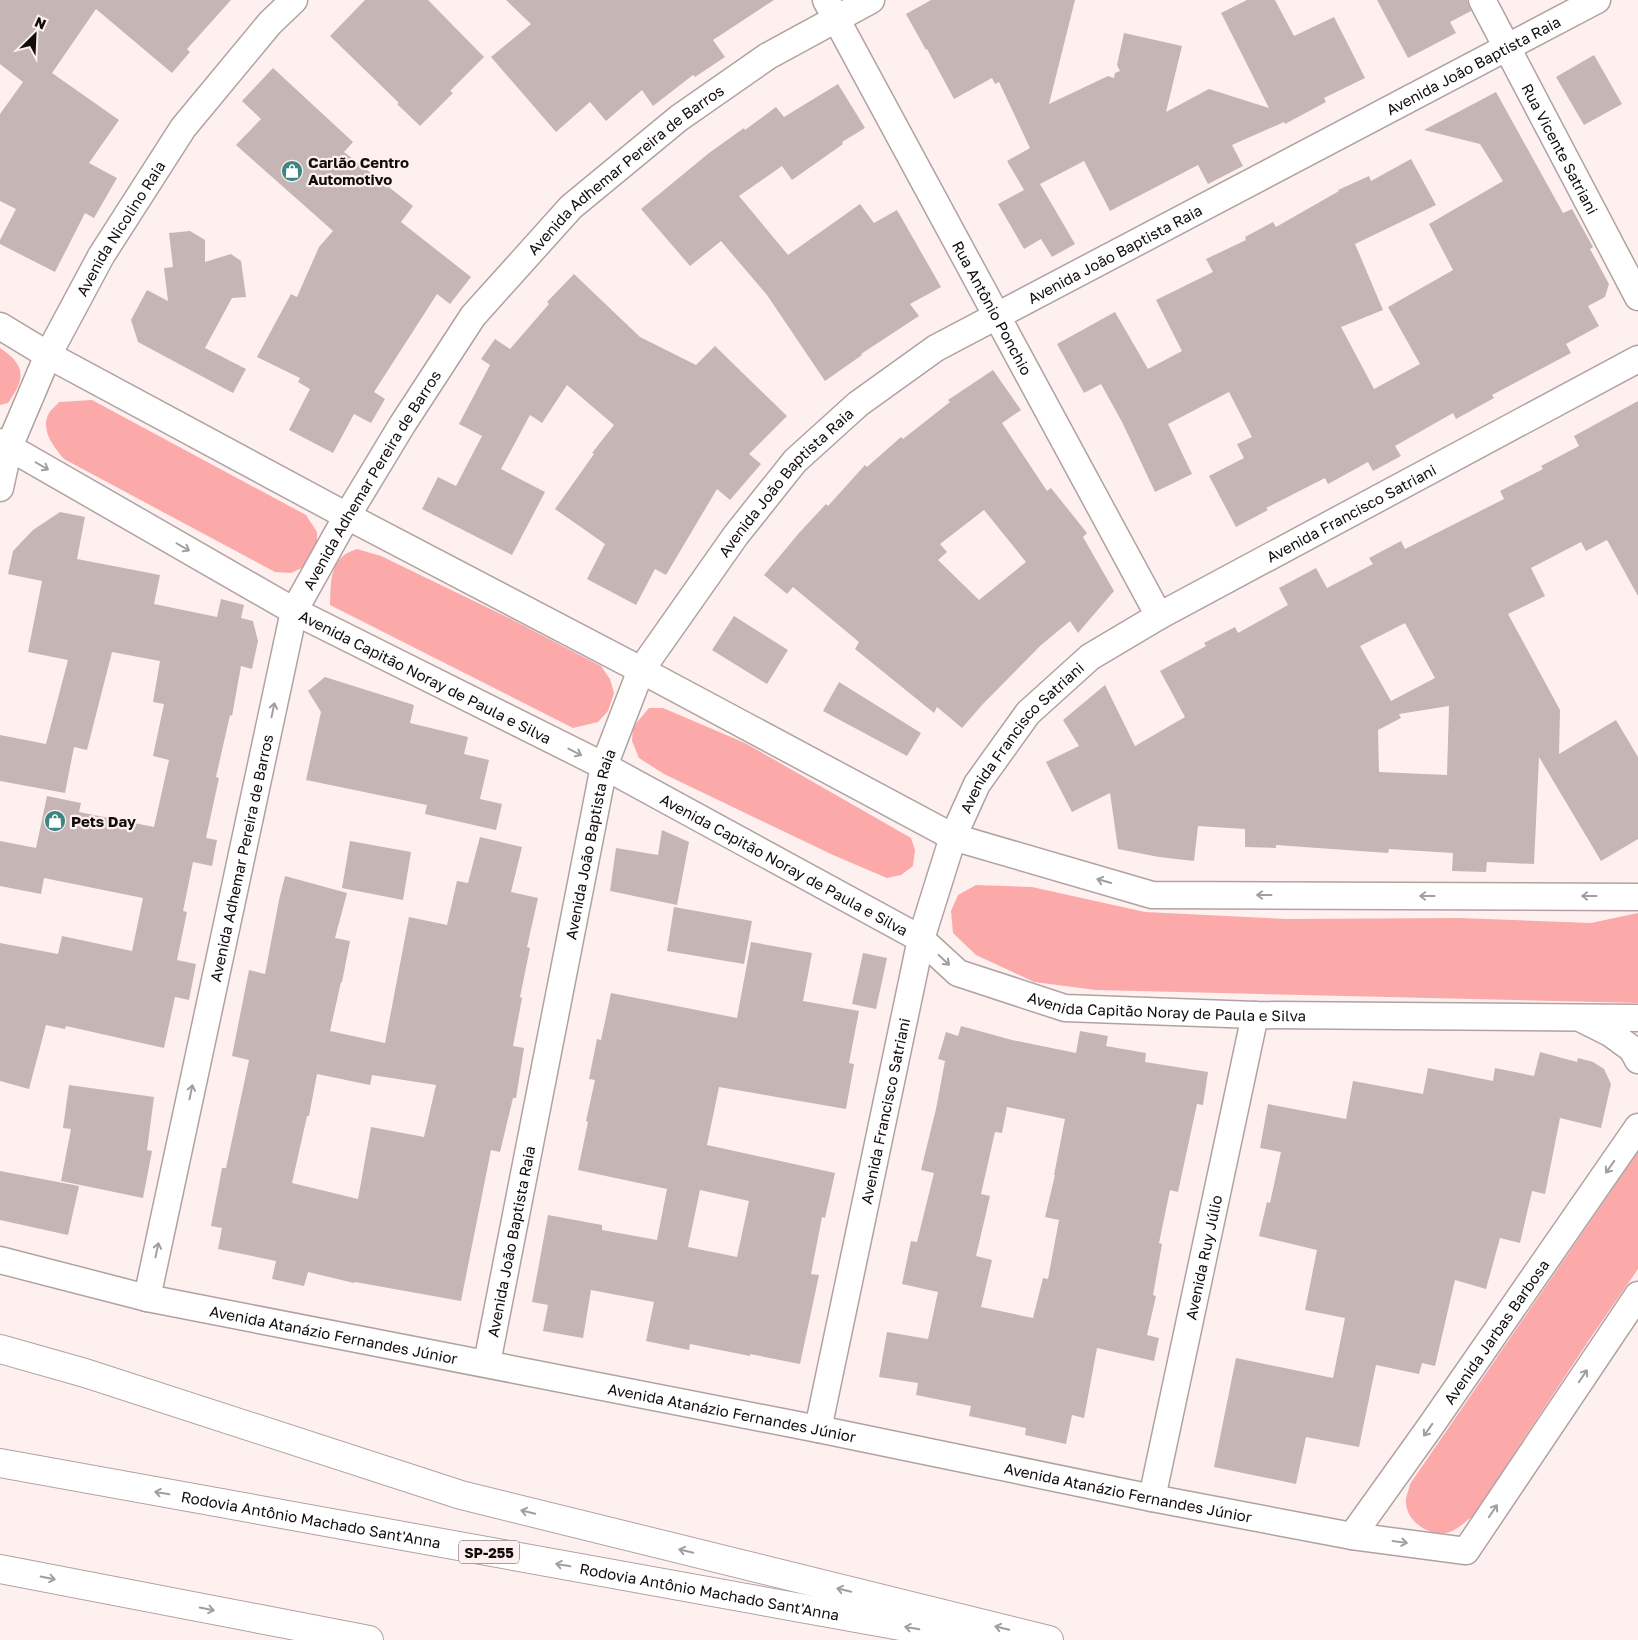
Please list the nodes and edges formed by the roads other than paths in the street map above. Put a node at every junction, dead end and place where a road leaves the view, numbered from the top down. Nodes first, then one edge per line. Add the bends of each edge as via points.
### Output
1 (294, 0) edge
2 (871, 0) edge
3 (1482, 0) edge
4 (1597, 0) edge
5 (830, 9) edge
6 (1507, 49) junction
7 (1638, 297) edge
8 (996, 316) junction
9 (0, 326) edge
10 (48, 354) junction
11 (1638, 359) edge
12 (5, 445) edge
13 (0, 488) edge
14 (346, 516) junction
15 (294, 611) junction
16 (1159, 616) junction
17 (641, 670) junction
18 (604, 766) junction
19 (953, 837) junction
20 (1638, 896) edge
21 (921, 939) junction
22 (1255, 1015) junction
23 (1580, 1018) junction
24 (1638, 1018) edge
25 (1638, 1060) edge
26 (1638, 1127) edge
27 (0, 1260) edge
28 (1638, 1294) edge
29 (147, 1298) junction
30 (0, 1349) edge
31 (486, 1363) junction
32 (818, 1428) junction
33 (0, 1463) edge
34 (1152, 1498) junction
35 (1352, 1536) junction
36 (0, 1569) edge
37 (369, 1640) edge
38 (978, 1640) edge
39 (1049, 1640) edge

1 - 10 street, Avenida Nicolino Raia via 270,23 183,128 101,256
2 - 5 street, Avenida Adhemar Pereira de Barros
3 - 6 street, Rua Vicente Satriani
4 - 6 street, Avenida João Baptista Raia
5 - 8 street, Rua Antônio Ponchio
5 - 14 street, Avenida Adhemar Pereira de Barros via 679,118 572,207 473,316
6 - 7 street, Rua Vicente Satriani
6 - 8 street, Avenida João Baptista Raia
8 - 16 street, Rua Antônio Ponchio
8 - 17 street, Avenida João Baptista Raia via 936,348 858,404 796,461 736,534
9 - 10 street
10 - 12 street, Avenida Nicolino Raia
10 - 14 street
11 - 16 street, Avenida Francisco Satriani
12 - 13 street, Avenida Nicolino Raia
12 -> 15 street, Avenida Capitão Noray de Paula e Silva
14 - 15 street, Avenida Adhemar Pereira de Barros
14 - 17 street
15 -> 18 street, Avenida Capitão Noray de Paula e Silva
29 -> 15 street, Avenida Adhemar Pereira de Barros
16 - 19 street, Avenida Francisco Satriani via 1090,657 1028,713 978,784
17 - 18 street, Avenida João Baptista Raia
17 - 19 street
18 - 21 street, Avenida Capitão Noray de Paula e Silva
18 - 31 street, Avenida João Baptista Raia
20 -> 19 street via 1152,895
19 - 21 street, Avenida Francisco Satriani
21 -> 22 street, Avenida Capitão Noray de Paula e Silva via 958,973 1065,1008
21 - 32 street, Avenida Francisco Satriani
22 - 23 street, Avenida Capitão Noray de Paula e Silva
22 - 34 street, Avenida Ruy Júlio
23 - 24 street, Avenida Capitão Noray de Paula e Silva
23 - 25 street via 1610,1033 1632,1049
26 -> 35 street, Avenida Jarbas Barbosa
27 - 29 street, Avenida Atanázio Fernandes Júnior
35 -> 28 street, Avenida Atanázio Fernandes Júnior via 1466,1551
29 - 31 street, Avenida Atanázio Fernandes Júnior
39 -> 30 highway via 461,1495 85,1373
31 - 32 street, Avenida Atanázio Fernandes Júnior
32 - 34 street, Avenida Atanázio Fernandes Júnior
38 -> 33 highway, Rodovia Antônio Machado Sant'Anna / SP-255
34 - 35 street, Avenida Atanázio Fernandes Júnior
36 -> 37 highway

